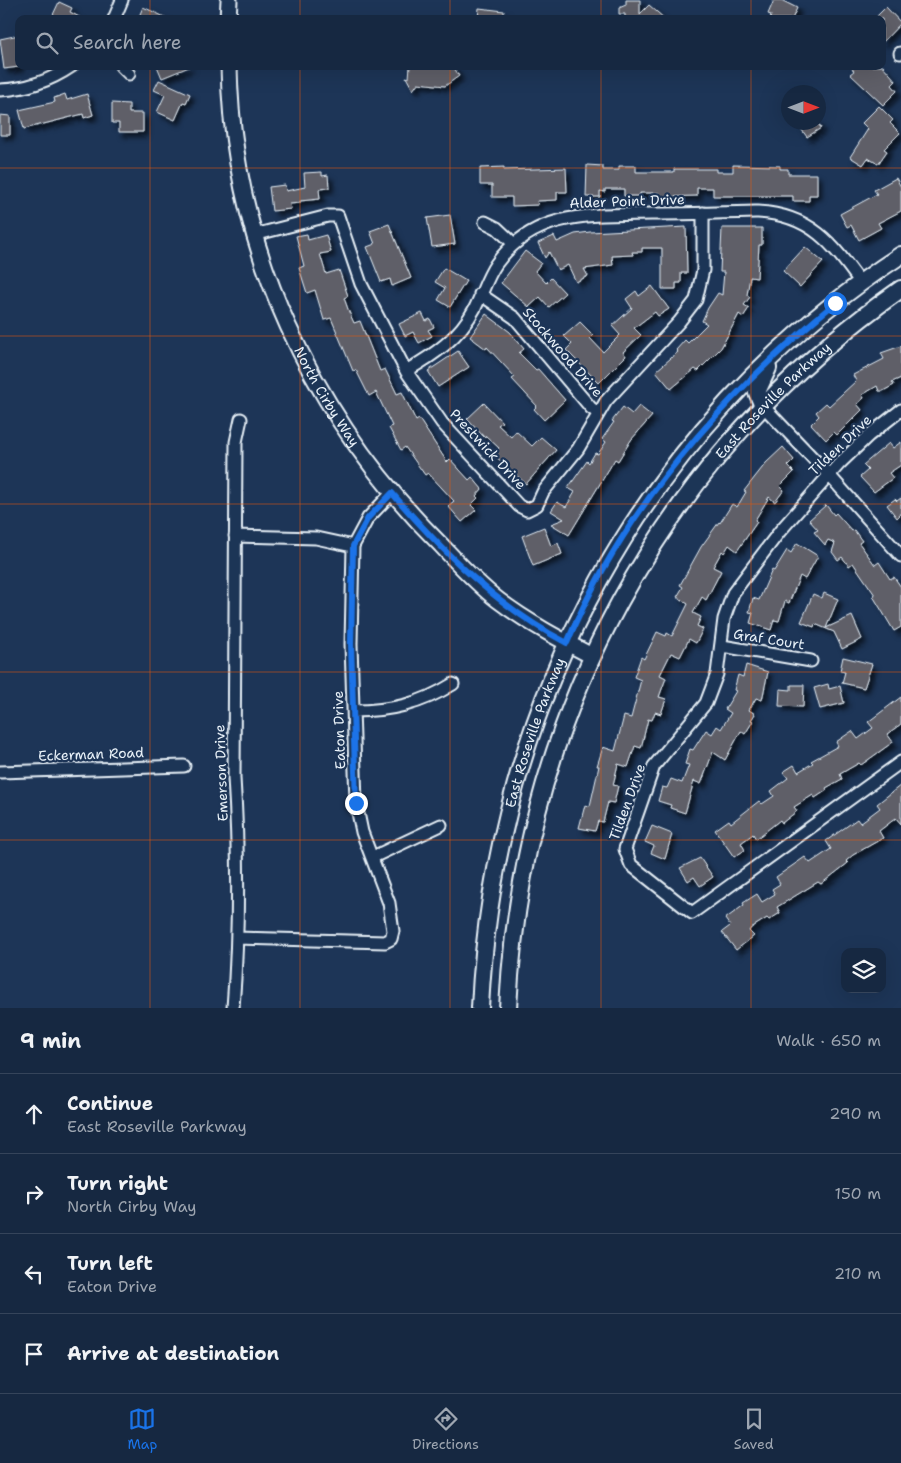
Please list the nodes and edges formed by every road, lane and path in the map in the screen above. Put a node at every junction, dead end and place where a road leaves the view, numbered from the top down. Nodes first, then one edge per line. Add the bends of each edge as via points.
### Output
1 (122, 0) edge
2 (228, 0) edge
3 (116, 15) edge
4 (228, 15) edge
5 (64, 70) edge
6 (228, 70) edge
7 (0, 90) edge
8 (703, 213) junction
9 (485, 222) dead end
10 (254, 235) junction
11 (514, 244) junction
12 (901, 256) edge
13 (861, 283) junction
14 (901, 289) edge
15 (480, 294) junction
16 (773, 357) junction
17 (406, 372) junction
18 (763, 406) junction
19 (901, 410) edge
20 (598, 413) junction
21 (241, 419) dead end
22 (829, 475) junction
23 (392, 493) junction
24 (235, 536) junction
25 (353, 546) junction
26 (901, 556) edge
27 (567, 643) junction
28 (722, 646) junction
29 (592, 656) junction
30 (811, 661) dead end
31 (453, 684) dead end
32 (353, 711) junction
33 (901, 762) edge
34 (184, 766) dead end
35 (0, 772) edge
36 (441, 825) dead end
37 (373, 857) junction
38 (237, 938) junction
39 (233, 1008) edge
40 (480, 1008) edge
41 (508, 1008) edge

1 - 3 street
2 - 4 street
5 - 7 street via 38,84
6 - 10 street, North Cirby Way via 234,136
8 - 11 street, Alder Point Drive via 570,217 534,230
8 - 13 street, Alder Point Drive via 772,213 798,220 831,244
8 - 20 street, Prestwick Drive via 704,260 696,300
9 - 11 street
10 - 17 street, Prestwick Drive via 338,216 361,284
10 - 23 street, North Cirby Way via 302,357 338,420
11 - 15 street, Alder Point Drive via 495,266
12 - 13 main road, East Roseville Parkway
13 - 16 main road, East Roseville Parkway
14 - 18 main road, East Roseville Parkway via 852,324
15 - 17 street, Alder Point Drive via 455,337
15 - 20 street, Stockwood Drive via 515,318
16 - 18 main road via 757,392
16 - 27 main road, East Roseville Parkway via 724,407 669,473 620,544 582,609
17 - 20 street, Prestwick Drive via 461,445 519,506 528,510 536,505 568,462
18 - 22 street
18 - 29 main road, East Roseville Parkway via 724,449 673,515 630,581
19 - 22 street, Tilden Drive via 868,436
21 - 24 street, Emerson Drive via 236,442
22 - 26 street
22 - 28 street, Tilden Drive via 780,530 733,593 724,619
23 - 25 street, Eaton Drive via 368,518
23 - 27 street, North Cirby Way via 478,583 514,612
24 - 25 street via 309,537
24 - 38 street, Emerson Drive
25 - 32 street, Eaton Drive
27 - 29 street, North Cirby Way
27 - 40 main road, East Roseville Parkway via 534,725 506,817 484,940
28 - 30 street, Graf Court
28 - 33 street, Tilden Drive via 717,674 706,703 654,766 625,849 631,865 692,913
29 - 41 main road, East Roseville Parkway via 550,761 533,824 518,900
31 - 32 street via 411,705
32 - 37 street, Eaton Drive via 357,811
34 - 35 street, Eckerman Road
36 - 37 street
37 - 38 street, Eaton Drive via 389,903 394,931 391,939 385,942
38 - 39 street, Emerson Drive

